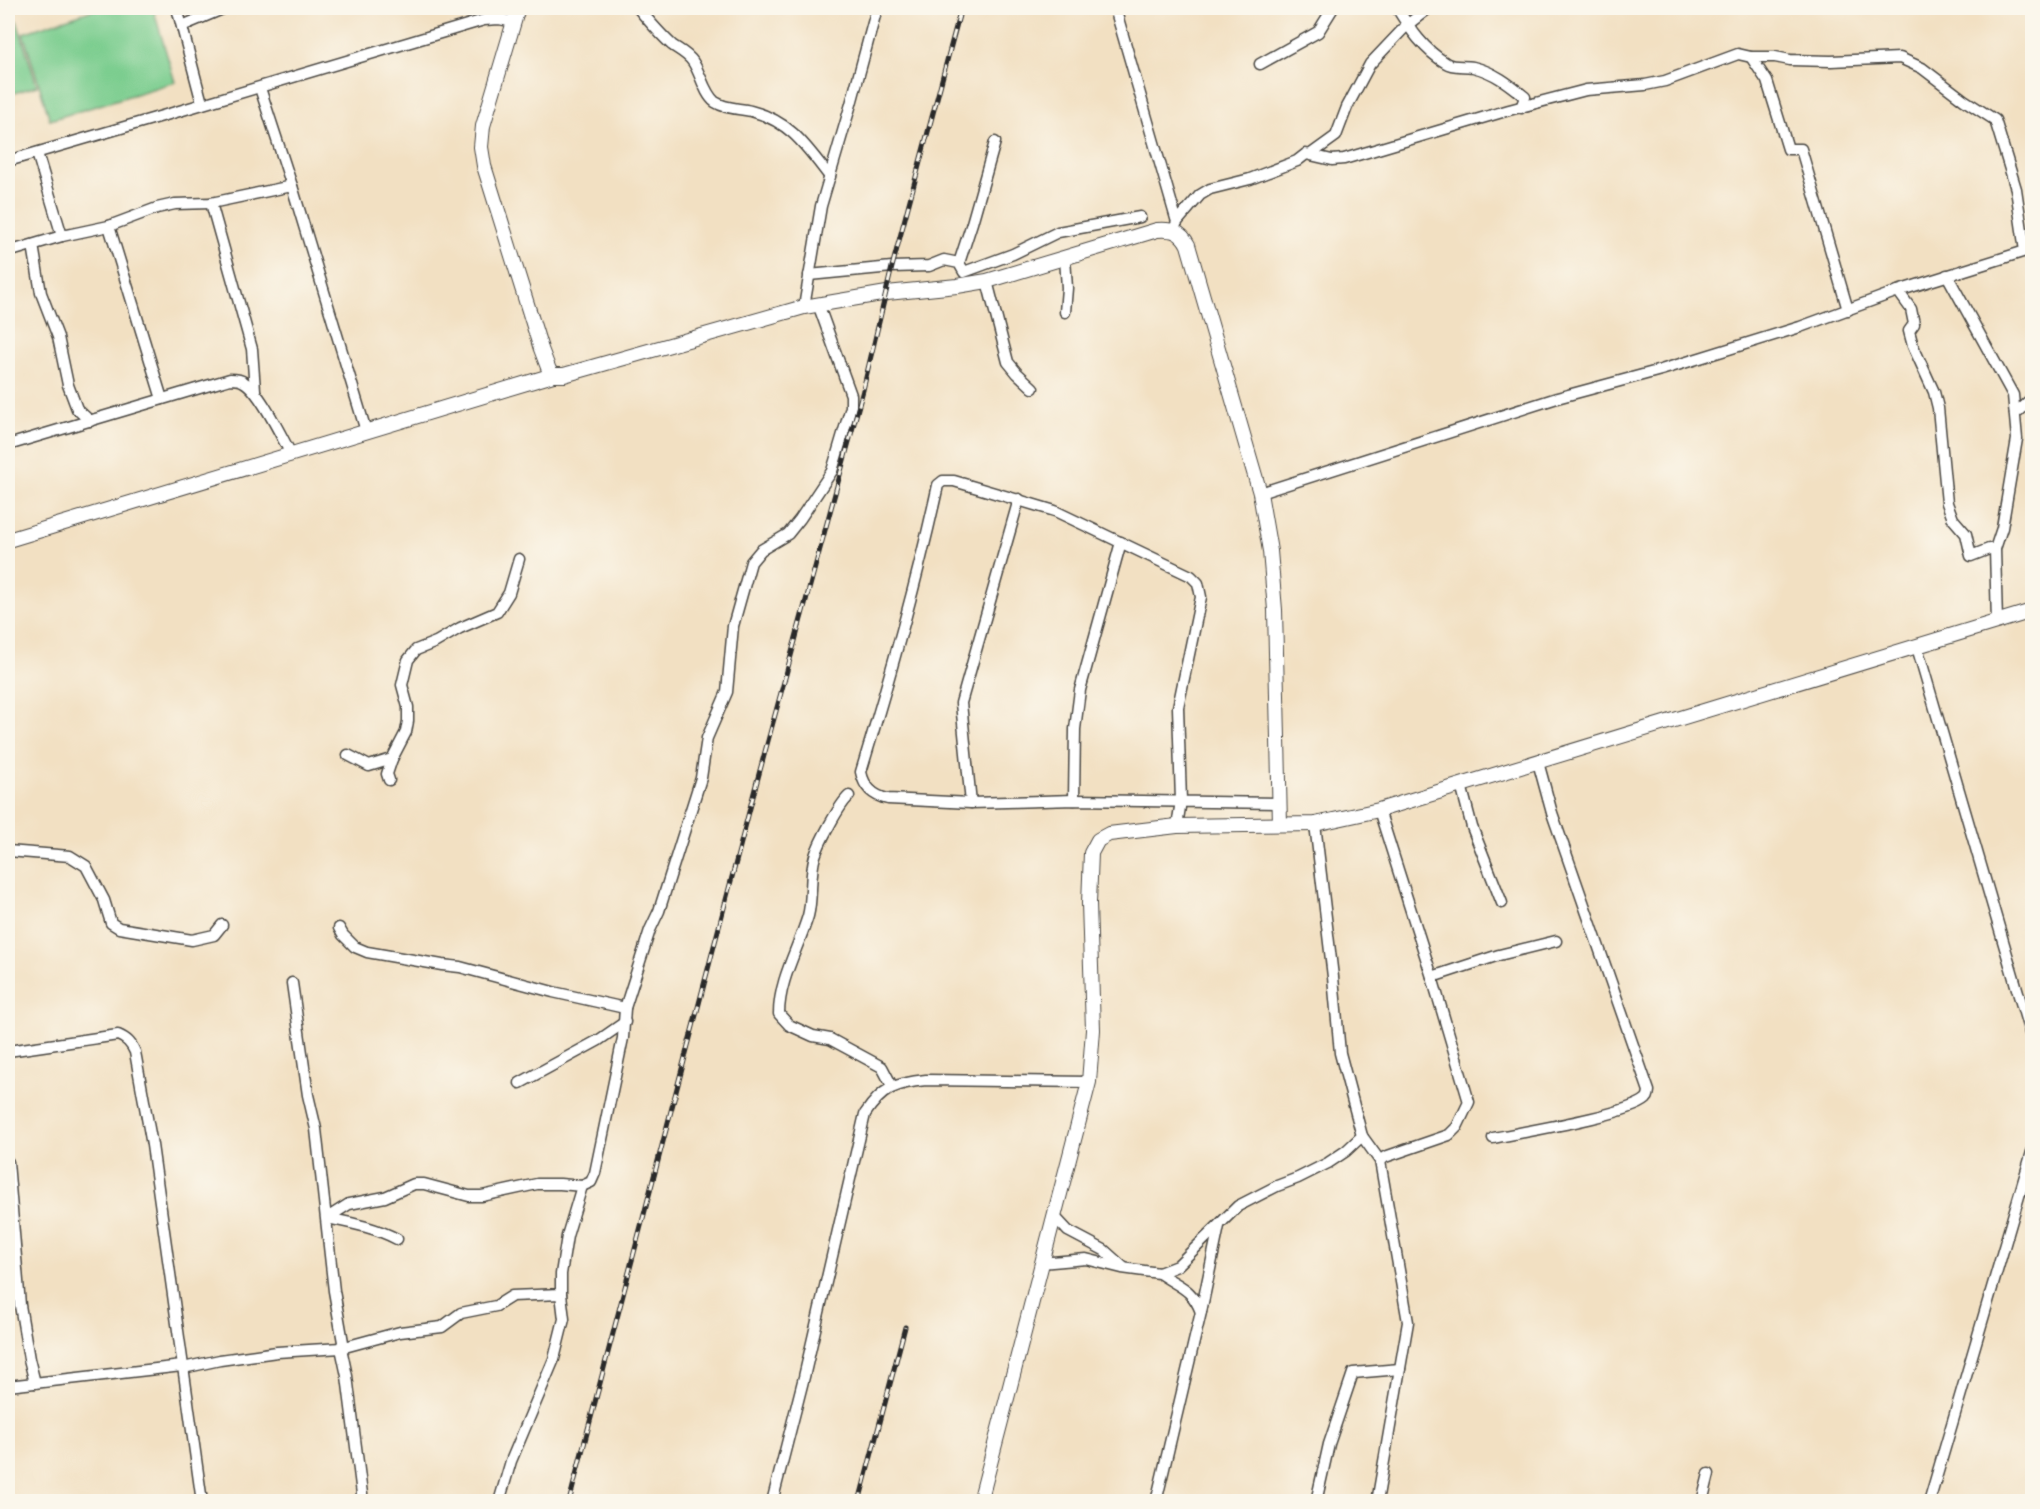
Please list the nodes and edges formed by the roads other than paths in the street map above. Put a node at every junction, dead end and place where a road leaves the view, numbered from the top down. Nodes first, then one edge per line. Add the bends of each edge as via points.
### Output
1 (177, 8) edge
2 (225, 8) edge
3 (518, 8) edge
4 (638, 8) edge
5 (876, 8) edge
6 (1114, 8) edge
7 (1333, 8) edge
8 (1397, 8) edge
9 (1429, 8) edge
10 (514, 22) junction
11 (1407, 25) junction
12 (182, 26) junction
13 (1751, 57) junction
14 (1260, 64) dead end
15 (260, 88) junction
16 (202, 103) junction
17 (1521, 108) junction
18 (995, 142) dead end
19 (37, 153) junction
20 (1311, 154) junction
21 (8, 161) edge
22 (830, 177) junction
23 (292, 186) junction
24 (211, 203) junction
25 (1140, 217) dead end
26 (110, 226) junction
27 (1175, 226) junction
28 (62, 236) junction
29 (33, 245) junction
30 (2029, 250) edge
31 (8, 252) edge
32 (1065, 258) junction
33 (959, 263) junction
34 (809, 275) junction
35 (1947, 276) junction
36 (987, 281) junction
37 (1898, 291) junction
38 (818, 304) junction
39 (804, 308) junction
40 (1848, 310) junction
41 (1065, 312) dead end
42 (553, 375) junction
43 (1033, 388) dead end
44 (255, 390) junction
45 (2032, 398) edge
46 (162, 399) junction
47 (2015, 414) junction
48 (90, 421) junction
49 (366, 431) junction
50 (8, 445) edge
51 (291, 454) junction
52 (1260, 494) junction
53 (1019, 499) junction
54 (8, 540) edge
55 (1121, 542) junction
56 (1995, 549) junction
57 (519, 559) dead end
58 (2032, 611) edge
59 (1997, 622) junction
60 (1917, 647) junction
61 (348, 755) dead end
62 (392, 759) junction
63 (1538, 762) junction
64 (390, 780) dead end
65 (1461, 785) junction
66 (849, 796) dead end
67 (1074, 800) junction
68 (1181, 801) junction
69 (1280, 802) junction
70 (971, 803) junction
71 (1379, 810) junction
72 (1281, 824) junction
73 (1315, 824) junction
74 (1177, 826) junction
75 (8, 851) edge
76 (1502, 903) dead end
77 (222, 925) dead end
78 (339, 928) dead end
79 (1556, 941) dead end
80 (1432, 977) junction
81 (292, 983) dead end
82 (625, 1008) junction
83 (625, 1022) junction
84 (2032, 1040) edge
85 (8, 1051) edge
86 (1089, 1082) junction
87 (520, 1083) dead end
88 (892, 1086) junction
89 (1362, 1136) junction
90 (1493, 1138) dead end
91 (2032, 1152) edge
92 (1380, 1161) junction
93 (8, 1162) edge
94 (582, 1186) junction
95 (1054, 1216) junction
96 (327, 1218) junction
97 (1219, 1226) junction
98 (397, 1239) dead end
99 (1041, 1263) junction
100 (1124, 1268) junction
101 (1159, 1273) junction
102 (561, 1294) junction
103 (1201, 1312) junction
104 (341, 1348) junction
105 (182, 1367) junction
106 (1400, 1369) junction
107 (35, 1383) junction
108 (8, 1386) edge
109 (1709, 1474) dead end
110 (202, 1502) edge
111 (363, 1502) edge
112 (499, 1502) edge
113 (772, 1502) edge
114 (980, 1502) edge
115 (1156, 1502) edge
116 (1316, 1502) edge
117 (1377, 1502) edge
118 (1702, 1502) edge
119 (1929, 1502) edge

1 - 12 street
2 - 12 street
3 - 10 street
4 - 22 street via 689,56 716,102 775,119 805,144
5 - 22 street
6 - 27 street
7 - 14 street via 1318,32
8 - 11 street
9 - 11 street
10 - 15 street via 484,20
10 - 42 street via 483,126 481,147 541,350
11 - 17 street via 1424,47 1448,65 1473,67 1496,75 1525,97
11 - 20 street via 1370,64 1336,136
12 - 16 street
13 - 17 street via 1738,54 1665,81 1586,90
13 - 30 street via 1831,61 1900,58 1922,68 1995,120
13 - 40 street via 1767,81 1788,149 1801,149
15 - 16 street
15 - 23 street
16 - 19 street
17 - 20 street via 1344,159
18 - 33 street
19 - 21 street
19 - 28 street
20 - 27 street via 1250,179 1210,189 1200,195
22 - 34 street
23 - 24 street
23 - 49 street
24 - 26 street via 157,208
24 - 44 street via 252,349
25 - 33 street via 1058,232 964,272
26 - 28 street
26 - 46 street
27 - 32 street
27 - 52 street via 1188,245
28 - 29 street
29 - 31 street
29 - 48 street via 41,293 58,337 68,385 77,410
30 - 35 street
32 - 36 street
32 - 41 street
33 - 34 street via 944,260 928,266
34 - 39 street
35 - 37 street
35 - 47 street via 2013,395
36 - 38 street
36 - 43 street via 1008,362
37 - 40 street
37 - 56 street via 1911,309 1914,324 1909,331 1913,346 1938,408 1947,503 1953,519 1966,534 1971,556
38 - 39 street
38 - 82 street via 851,394 851,407 832,471 788,534 761,550 751,562 733,626 727,692 707,738 701,778
39 - 42 street
40 - 52 street
42 - 49 street
44 - 46 street via 244,381 230,379
44 - 51 street
45 - 47 street
46 - 48 street
47 - 56 street via 2017,439
48 - 50 street
49 - 51 street
51 - 54 street
52 - 69 street via 1275,610
53 - 55 street via 1055,510
53 - 70 street via 961,703
53 - 70 street via 954,481 938,485 918,574 861,772 863,781 879,797
55 - 67 street via 1080,690
55 - 68 street via 1198,583 1201,597 1178,707
56 - 59 street
57 - 62 street via 509,593 497,612 416,650 408,660 402,685 408,721
58 - 59 street
59 - 60 street
60 - 63 street
60 - 84 street
61 - 62 street via 369,766
62 - 64 street via 387,774
63 - 65 street
63 - 90 street via 1552,813 1649,1091 1644,1101 1616,1112
65 - 71 street
65 - 76 street via 1472,827
66 - 88 street via 815,855 808,914 791,958 778,1014 789,1024 813,1036 830,1039 882,1068
67 - 68 street
67 - 70 street
68 - 69 street
68 - 74 street
69 - 72 street
71 - 73 street
71 - 80 street
72 - 73 street
72 - 74 street
73 - 89 street via 1340,1053
74 - 86 street via 1109,834 1098,840 1091,853 1093,1030
75 - 77 street via 70,856 86,866 111,922 119,928 192,940 214,935
78 - 82 street via 355,947 368,952 460,967
79 - 80 street
80 - 92 street via 1469,1102 1449,1135
81 - 96 street
82 - 83 street
83 - 87 street
83 - 94 street via 596,1173 591,1182
85 - 105 street via 118,1035 132,1045 152,1145
86 - 88 street via 926,1080
86 - 95 street
88 - 113 street via 872,1102 865,1114
89 - 92 street
89 - 97 street via 1328,1163 1238,1206
91 - 119 street
92 - 106 street via 1408,1322
93 - 107 street via 20,1305
94 - 96 street via 537,1184 469,1196 414,1184 385,1197 349,1204
94 - 102 street via 567,1236
95 - 99 street
95 - 100 street via 1068,1231 1104,1250
96 - 98 street via 382,1231
96 - 104 street
97 - 101 street via 1177,1266
97 - 103 street
99 - 100 street via 1086,1259
99 - 114 street
100 - 101 street
101 - 103 street via 1188,1291
102 - 104 street via 512,1296 496,1306 461,1313 442,1327 400,1332
102 - 112 street via 564,1319 554,1359 515,1451
103 - 115 street
104 - 105 street via 277,1352
104 - 111 street
105 - 107 street
105 - 110 street
106 - 116 street via 1353,1373 1329,1444
106 - 117 street
107 - 108 street
109 - 118 street

